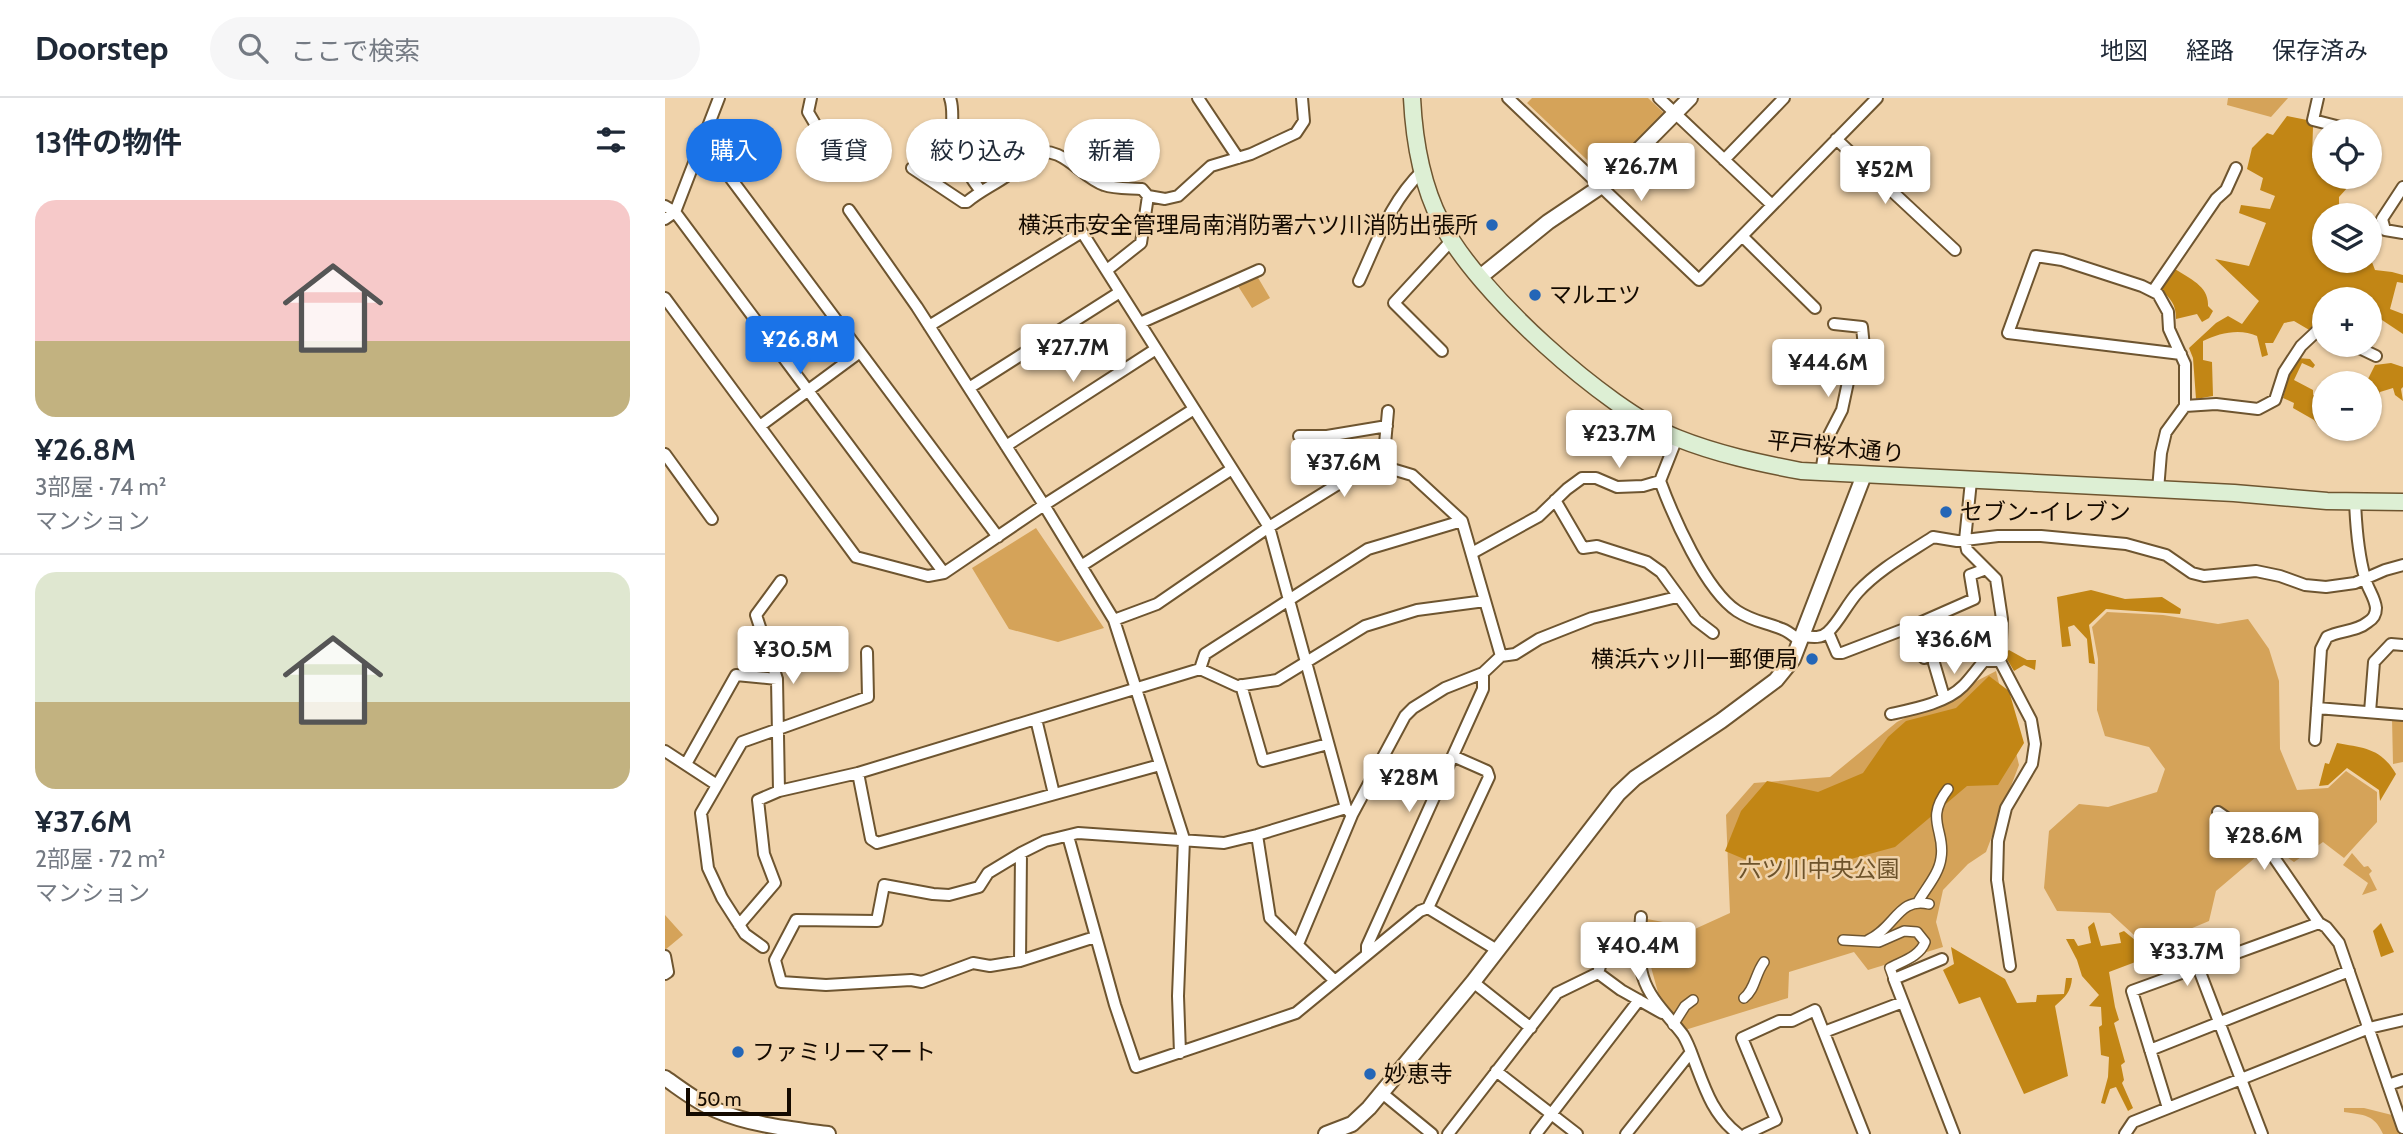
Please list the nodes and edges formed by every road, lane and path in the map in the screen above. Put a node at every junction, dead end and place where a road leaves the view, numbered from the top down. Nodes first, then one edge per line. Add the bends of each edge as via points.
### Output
1 (719, 98) edge
2 (811, 98) edge
3 (950, 98) edge
4 (1198, 98) edge
5 (1302, 98) edge
6 (1412, 98) edge
7 (1659, 98) edge
8 (1690, 98) edge
9 (1784, 98) edge
10 (1877, 98) edge
11 (2318, 98) edge
12 (1514, 100) edge
13 (1675, 114) junction
14 (711, 119) edge
15 (812, 119) edge
16 (2313, 119) edge
17 (1836, 139) junction
18 (1064, 158) edge
19 (1238, 158) junction
20 (1724, 160) junction
21 (2236, 168) dead end
22 (1423, 170) junction
23 (686, 175) edge
24 (733, 182) edge
25 (933, 182) edge
26 (1099, 182) edge
27 (1601, 186) junction
28 (2403, 187) edge
29 (980, 190) junction
30 (1148, 196) junction
31 (1772, 205) junction
32 (670, 209) edge
33 (849, 210) dead end
34 (665, 219) edge
35 (2403, 233) edge
36 (1742, 236) junction
37 (1451, 241) junction
38 (1955, 250) dead end
39 (1107, 270) junction
40 (1259, 271) dead end
41 (1480, 277) junction
42 (1359, 281) dead end
43 (2153, 291) junction
44 (1120, 292) junction
45 (665, 298) edge
46 (1815, 308) dead end
47 (1140, 323) junction
48 (1835, 324) dead end
49 (929, 326) junction
50 (2312, 336) edge
51 (1156, 349) junction
52 (1442, 351) dead end
53 (860, 352) junction
54 (2181, 354) junction
55 (969, 388) junction
56 (807, 391) junction
57 (2185, 406) junction
58 (1194, 409) junction
59 (1388, 411) dead end
60 (760, 426) junction
61 (1387, 426) junction
62 (1299, 436) dead end
63 (1677, 438) junction
64 (1006, 446) junction
65 (665, 454) edge
66 (1383, 466) junction
67 (1232, 469) junction
68 (1821, 473) junction
69 (1864, 475) junction
70 (1660, 481) junction
71 (1971, 481) junction
72 (2158, 490) junction
73 (1555, 500) junction
74 (2355, 501) junction
75 (2403, 502) edge
76 (1044, 505) junction
77 (712, 519) dead end
78 (1462, 521) junction
79 (1269, 527) junction
80 (997, 537) junction
81 (1965, 540) junction
82 (1472, 553) junction
83 (2403, 565) edge
84 (1081, 566) junction
85 (1986, 569) junction
86 (944, 573) junction
87 (2365, 579) junction
88 (781, 581) dead end
89 (1677, 597) junction
90 (1289, 601) junction
91 (1485, 601) junction
92 (1114, 620) junction
93 (1915, 625) junction
94 (1828, 632) junction
95 (1713, 633) dead end
96 (1801, 638) junction
97 (2403, 645) edge
98 (867, 652) dead end
99 (1501, 656) junction
100 (2000, 661) junction
101 (1306, 663) junction
102 (1200, 669) junction
103 (1483, 673) junction
104 (777, 679) junction
105 (1241, 685) junction
106 (1136, 689) junction
107 (1944, 697) junction
108 (2317, 708) junction
109 (2370, 712) junction
110 (1891, 714) dead end
111 (2403, 715) edge
112 (1036, 719) junction
113 (777, 730) junction
114 (2315, 740) dead end
115 (1328, 744) junction
116 (665, 751) edge
117 (1453, 756) junction
118 (686, 764) junction
119 (1160, 765) junction
120 (858, 773) junction
121 (717, 785) junction
122 (1948, 789) dead end
123 (779, 791) junction
124 (1054, 794) junction
125 (1349, 811) junction
126 (2218, 812) dead end
127 (1257, 835) junction
128 (1068, 836) junction
129 (1184, 839) junction
130 (1021, 853) junction
131 (1918, 902) junction
132 (1929, 904) dead end
133 (1428, 908) junction
134 (1641, 917) dead end
135 (2319, 923) junction
136 (739, 925) junction
137 (1610, 932) dead end
138 (1095, 937) junction
139 (1843, 940) dead end
140 (1867, 941) junction
141 (1298, 944) junction
142 (763, 947) dead end
143 (1497, 950) junction
144 (1367, 953) junction
145 (665, 956) edge
146 (1942, 959) dead end
147 (1020, 961) junction
148 (1764, 962) dead end
149 (2010, 966) dead end
150 (2198, 967) junction
151 (2349, 971) junction
152 (1598, 973) junction
153 (665, 974) edge
154 (1894, 979) junction
155 (1334, 980) junction
156 (1473, 982) junction
157 (1744, 998) dead end
158 (1639, 1000) junction
159 (1693, 1000) dead end
160 (1903, 1002) junction
161 (1664, 1014) junction
162 (2403, 1020) edge
163 (2218, 1023) junction
164 (1673, 1025) junction
165 (1531, 1028) junction
166 (2369, 1028) junction
167 (1824, 1032) junction
168 (2150, 1050) junction
169 (1691, 1052) junction
170 (1180, 1053) junction
171 (1496, 1070) junction
172 (665, 1078) edge
173 (2241, 1079) junction
174 (2403, 1080) edge
175 (2388, 1084) junction
176 (1382, 1093) junction
177 (2168, 1108) junction
178 (1552, 1114) junction
179 (2133, 1122) junction
180 (2403, 1128) edge
181 (789, 1131) edge
182 (828, 1134) edge
183 (1326, 1134) edge
184 (1431, 1134) edge
185 (1448, 1134) edge
186 (1536, 1134) edge
187 (1577, 1134) edge
188 (1626, 1134) edge
189 (1738, 1134) edge
190 (1746, 1134) edge
191 (1864, 1134) edge
192 (1954, 1134) edge
193 (2125, 1134) edge
194 (2138, 1134) edge
195 (2262, 1134) edge

1 - 14 street
2 - 15 street via 808,112
3 - 29 street via 953,131 966,172
4 - 19 street
5 - 19 street via 1304,121 1296,132
6 - 22 main road, 平戸桜木通り
7 - 13 street
8 - 13 street
9 - 20 street
10 - 17 street
11 - 16 street
12 - 27 street
13 - 20 street
13 - 27 street
17 - 31 street
17 - 38 street
18 - 29 street via 1054,153 1030,154 1008,175
19 - 30 street via 1211,166 1178,195 1165,199
20 - 31 street
21 - 43 street via 2226,190
22 - 37 main road, 平戸桜木通り
22 - 42 street via 1397,200
23 - 32 street
24 - 53 street
25 - 29 street via 963,202
26 - 30 street via 1142,189
27 - 36 street via 1699,280
27 - 41 street
28 - 35 street via 2382,219 2385,230
30 - 39 street via 1141,243
31 - 36 street
32 - 34 street
32 - 56 street
33 - 49 street
36 - 46 street
37 - 41 main road, 平戸桜木通り
37 - 52 street via 1394,303
39 - 44 street
39 - 49 street via 1082,232
40 - 47 street
41 - 63 main road, 平戸桜木通り via 1573,368 1630,411
43 - 54 street via 2168,312 2169,329
43 - 54 street via 2062,260 2036,256 2008,333
44 - 47 street
44 - 55 street
45 - 60 street
47 - 51 street
48 - 68 street via 1862,327 1865,357 1849,382 1842,410 1826,440
49 - 55 street
50 - 57 street via 2284,372 2275,400 2258,409
51 - 58 street
51 - 64 street
53 - 56 street
53 - 80 street
54 - 57 street
55 - 64 street
56 - 60 street
56 - 86 street
57 - 72 street via 2166,432
58 - 67 street
58 - 76 street
59 - 61 street
60 - 86 street via 856,557 928,576
61 - 62 street
61 - 66 street
63 - 68 main road, 平戸桜木通り via 1761,464
63 - 70 street
64 - 76 street
65 - 77 street
66 - 78 street via 1412,475
66 - 79 street via 1372,463
67 - 79 street
67 - 84 street
68 - 69 main road, 平戸桜木通り
69 - 71 main road, 平戸桜木通り
69 - 96 street
70 - 73 street via 1617,487 1582,478
70 - 96 street via 1710,583 1734,609
71 - 72 main road, 平戸桜木通り
71 - 81 street
72 - 74 main road, 平戸桜木通り
73 - 82 street via 1539,516
73 - 89 street via 1583,548 1597,546 1647,562 1661,572
74 - 75 main road, 平戸桜木通り
74 - 87 street
76 - 80 street
76 - 84 street
78 - 82 street
78 - 90 street via 1368,549
79 - 90 street
79 - 92 street via 1157,604
80 - 86 street
81 - 85 street via 1967,550
81 - 87 street via 2041,536 2126,544 2166,555 2204,576 2256,572 2326,587
81 - 94 street via 1933,537 1893,562 1860,590
82 - 91 street
83 - 87 street
84 - 92 street
85 - 93 street via 1970,575 1974,598
85 - 100 street via 1996,579 2002,619
87 - 108 street via 2374,598 2374,617 2327,637 2321,649
88 - 104 street via 756,615
89 - 95 street
89 - 99 street via 1592,618 1515,654
90 - 101 street
90 - 102 street via 1205,654
91 - 99 street
91 - 101 street via 1417,610 1365,626
92 - 106 street
93 - 94 street via 1842,653 1837,653
93 - 107 street
94 - 96 street
96 - 143 street via 1793,659 1776,680 1618,794
97 - 109 street via 2391,644 2374,662
98 - 113 street via 868,697
99 - 103 street
100 - 107 street via 1984,661 1961,688
100 - 149 street via 2031,720 2035,744 2032,764 2006,808 1997,841 1997,880
101 - 105 street via 1277,680
101 - 115 street
102 - 105 street
102 - 106 street
103 - 117 street via 1483,689
103 - 125 street via 1444,688 1405,716
104 - 113 street
104 - 118 street via 736,675
105 - 115 street via 1263,761
106 - 112 street
106 - 119 street
107 - 110 street
108 - 109 street
108 - 114 street
109 - 111 street
112 - 120 street
112 - 124 street
113 - 121 street via 742,742
113 - 123 street
115 - 125 street
116 - 118 street
117 - 133 street via 1487,771 1489,777
117 - 144 street
118 - 121 street
119 - 124 street
119 - 129 street
120 - 123 street
120 - 124 street via 871,839 877,843
121 - 136 street via 701,813 708,868
122 - 131 street via 1937,813 1942,855
123 - 136 street via 758,800 764,854 775,883
125 - 127 street
125 - 141 street
126 - 135 street via 2273,856
127 - 129 street via 1224,843
127 - 141 street via 1271,918
128 - 129 street
128 - 130 street
128 - 138 street
129 - 170 street
130 - 147 street
130 - 147 street via 988,873 979,887 949,895 884,885 877,921 796,920 775,960 781,982 826,985 922,982 973,963 990,966
131 - 132 street
131 - 140 street via 1904,907 1881,934
133 - 143 street
133 - 144 street
134 - 161 street via 1643,976
135 - 150 street
135 - 151 street via 2339,943
136 - 142 street
137 - 152 street
138 - 147 street
138 - 170 street via 1136,1067
139 - 140 street
140 - 154 street via 1886,940 1910,930 1922,936 1918,954 1890,968
141 - 155 street
143 - 156 street
144 - 155 street
145 - 153 street
146 - 154 street
148 - 157 street
150 - 163 street
150 - 168 street via 2132,991
151 - 163 street
151 - 166 street
152 - 158 street
152 - 165 street via 1557,993
154 - 160 street
155 - 170 street via 1296,1013
156 - 165 street
156 - 176 street
158 - 161 street
158 - 178 street
159 - 164 street
160 - 167 street
160 - 192 street
161 - 164 street
162 - 166 street
163 - 168 street
163 - 173 street
164 - 169 street
165 - 171 street
166 - 173 street
166 - 175 street
167 - 190 street via 1815,1010 1742,1038 1776,1120
167 - 191 street
168 - 177 street
169 - 188 street
169 - 189 street via 1719,1117
171 - 178 street
171 - 185 street
172 - 181 street via 717,1111
173 - 177 street
173 - 195 street
174 - 175 street
175 - 180 street
176 - 183 street via 1358,1120
176 - 184 street
177 - 179 street
178 - 186 street
178 - 187 street
179 - 193 street
179 - 194 street
181 - 182 street

